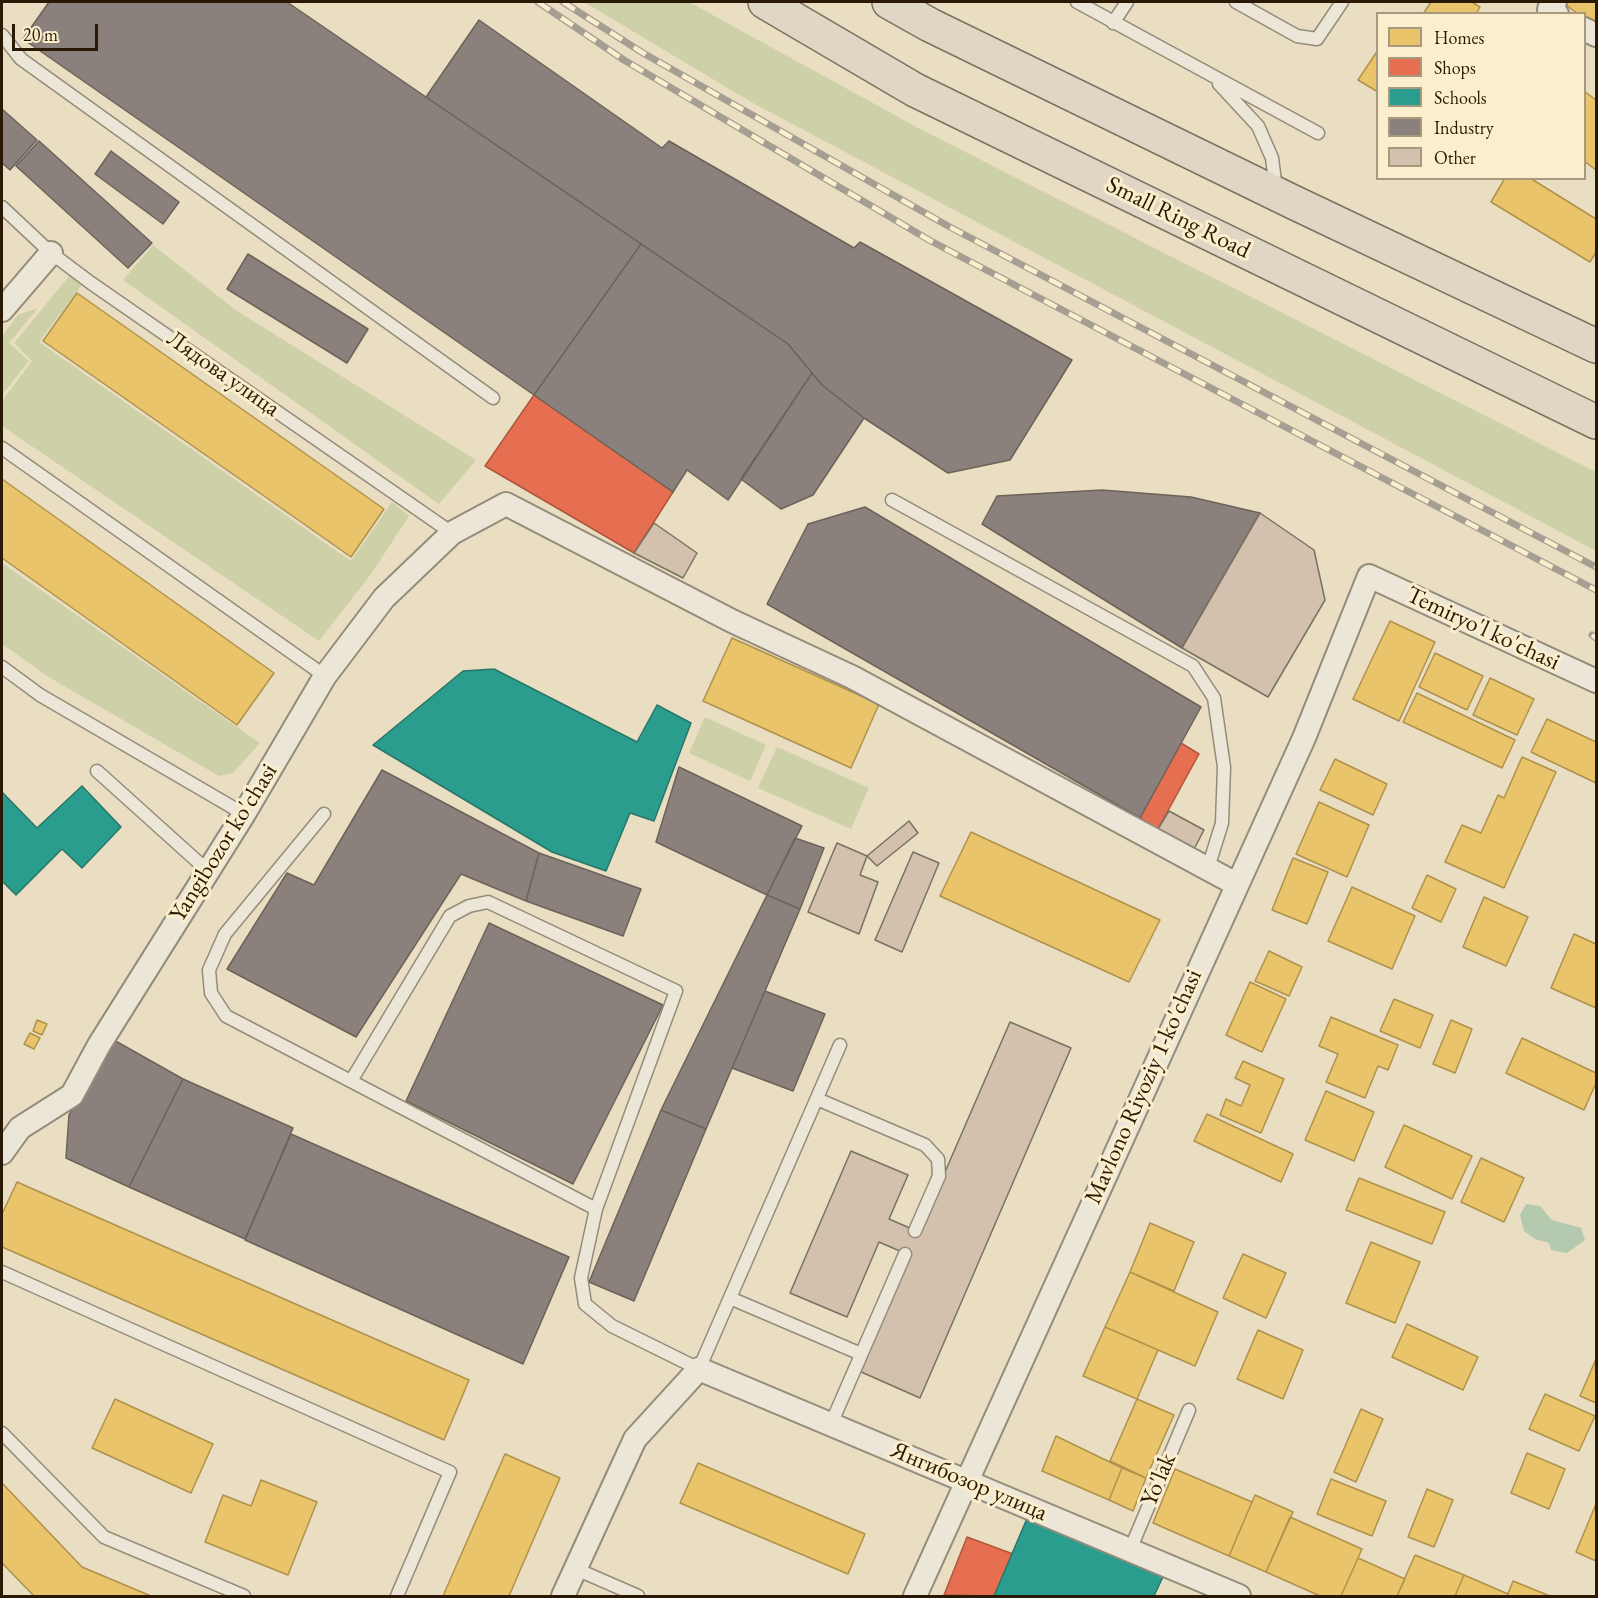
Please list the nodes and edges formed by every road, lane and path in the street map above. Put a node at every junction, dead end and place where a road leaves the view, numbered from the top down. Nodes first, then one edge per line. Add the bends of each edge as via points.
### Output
1 (765, 2) edge
2 (889, 2) edge
3 (1077, 2) edge
4 (1127, 2) edge
5 (1236, 2) edge
6 (1342, 2) edge
7 (1250, 5) edge
8 (1113, 23) junction
9 (2, 35) edge
10 (1212, 77) junction
11 (1318, 133) dead end
12 (1276, 193) junction
13 (2, 207) edge
14 (51, 253) junction
15 (2, 310) edge
16 (1596, 346) edge
17 (493, 398) dead end
18 (1596, 422) edge
19 (2, 448) edge
20 (892, 500) dead end
21 (452, 533) junction
22 (1370, 576) joint
23 (2, 667) edge
24 (325, 676) junction
25 (1596, 681) edge
26 (97, 771) dead end
27 (244, 814) junction
28 (324, 814) dead end
29 (1208, 868) junction
30 (208, 871) junction
31 (1236, 884) junction
32 (840, 1045) dead end
33 (351, 1081) junction
34 (817, 1099) junction
35 (2, 1153) edge
36 (596, 1209) junction
37 (915, 1231) dead end
38 (905, 1254) dead end
39 (2, 1272) edge
40 (729, 1298) junction
41 (861, 1354) junction
42 (699, 1369) junction
43 (1189, 1410) dead end
44 (831, 1424) junction
45 (2, 1433) edge
46 (965, 1480) junction
47 (1130, 1550) junction
48 (576, 1569) junction
49 (244, 1596) edge
50 (397, 1596) edge
51 (563, 1596) edge
52 (638, 1596) edge
53 (915, 1596) edge
54 (1239, 1596) edge

1 - 18 highway, Small Ring Road via 915,90
2 - 12 highway
3 - 8 lane
4 - 8 lane
5 - 7 lane
6 - 7 lane via 1317,39 1297,36
8 - 10 lane
9 - 17 lane via 21,59
10 - 11 lane
10 - 12 lane via 1258,126 1272,158
12 - 16 highway
13 - 14 lane, Лядова улица
14 - 15 street
14 - 21 lane, Лядова улица
19 - 24 lane
20 - 29 lane via 1193,666 1214,698 1224,767 1222,823
21 - 24 street, Yangibozor ko'chasi via 384,598
21 - 29 street, Yangibozor ko'chasi via 506,504 732,621 852,677
22 - 25 street, Temiryo'l ko'chasi
22 - 31 street, Mavlono Riyoziy 1-ko'chasi via 1304,738
23 - 27 lane via 40,695
24 - 27 street, Yangibozor ko'chasi
26 - 30 lane
27 - 30 street, Yangibozor ko'chasi
28 - 33 lane via 225,934 209,970 211,993 226,1016
29 - 31 street
30 - 35 street, Yangibozor ko'chasi via 72,1095 20,1128
31 - 46 street, Mavlono Riyoziy 1-ko'chasi
32 - 34 lane
33 - 36 lane
33 - 36 lane via 450,916 469,906 488,902 676,991
34 - 37 lane via 925,1145 938,1160 939,1176
34 - 40 lane
36 - 42 lane via 582,1267 585,1304 612,1326
38 - 41 lane
39 - 50 lane via 450,1472
40 - 41 lane
40 - 42 lane
41 - 44 lane
42 - 44 street, Янгибозор улица
42 - 48 street via 635,1439
43 - 47 lane, Yo'lak
44 - 46 street, Янгибозор улица
45 - 49 lane via 104,1537
46 - 47 street, Янгибозор улица
46 - 53 street, Mavlono Riyoziy 1-ko'chasi
47 - 54 street, Янгибозор улица
48 - 51 street
48 - 52 lane

